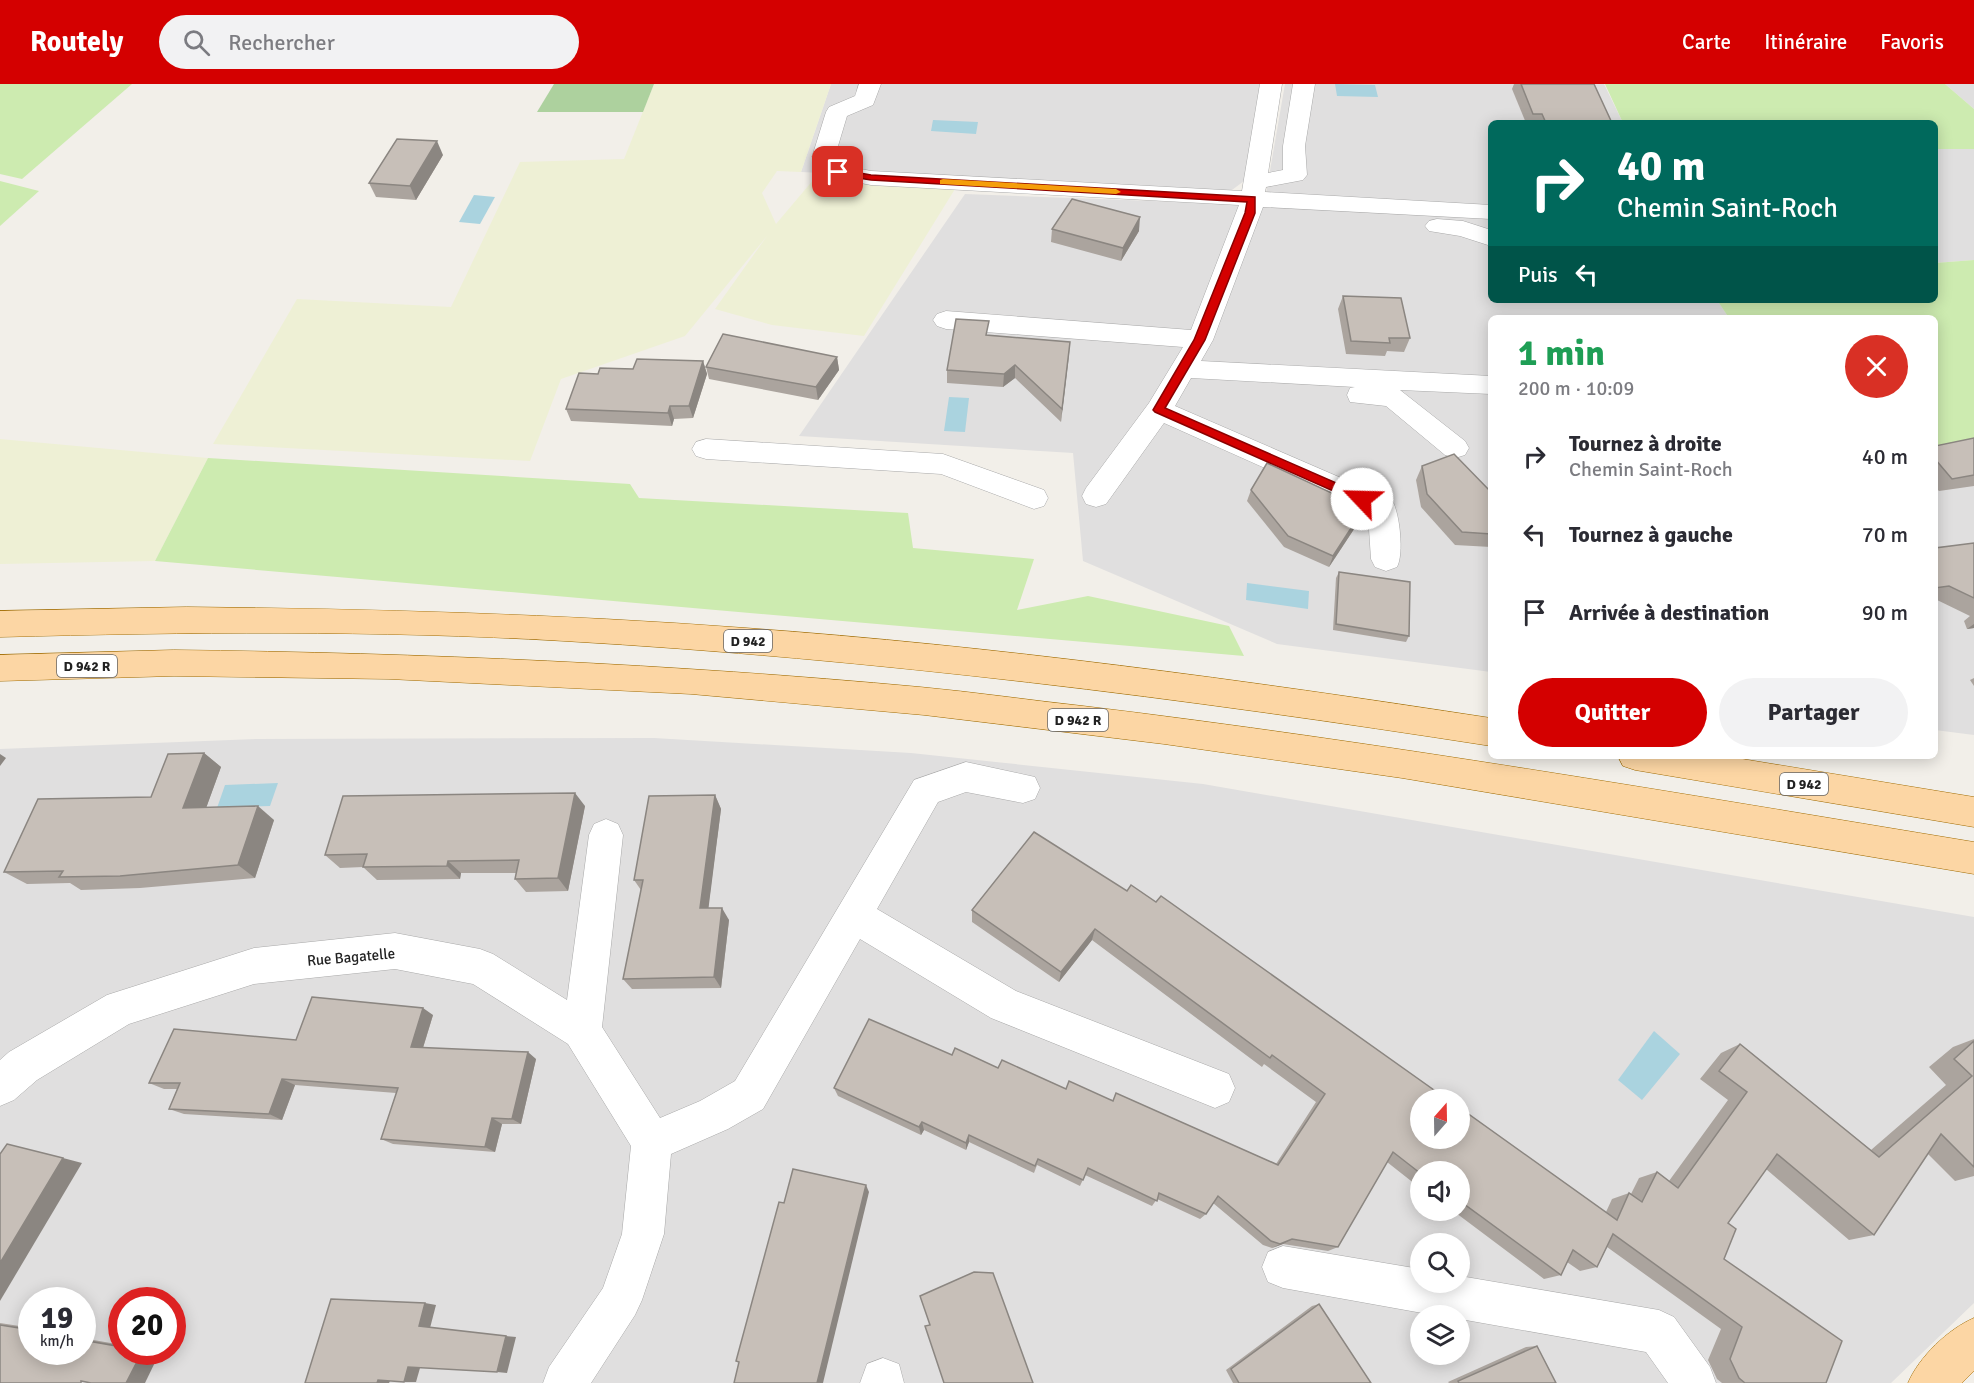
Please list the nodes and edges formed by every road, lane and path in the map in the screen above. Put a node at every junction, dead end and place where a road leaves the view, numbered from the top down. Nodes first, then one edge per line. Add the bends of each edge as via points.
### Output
1 (870, 84) edge
2 (1271, 84) edge
3 (1304, 84) edge
4 (1252, 198) junction
5 (1488, 212) edge
6 (1488, 237) edge
7 (946, 320) dead end
8 (1200, 340) junction
9 (1180, 376) junction
10 (1488, 385) edge
11 (1159, 410) junction
12 (1455, 448) dead end
13 (706, 449) dead end
14 (1096, 496) dead end
15 (1034, 498) dead end
16 (1386, 559) dead end
17 (0, 624) edge
18 (174, 663) junction
19 (0, 668) edge
20 (0, 686) edge
21 (1488, 732) edge
22 (1653, 759) edge
23 (1023, 788) dead end
24 (1974, 812) edge
25 (606, 835) dead end
26 (1974, 858) edge
27 (853, 915) junction
28 (582, 1031) junction
29 (0, 1086) edge
30 (1215, 1088) dead end
31 (652, 1142) junction
32 (1283, 1267) edge
33 (1974, 1340) edge
34 (565, 1383) edge
35 (1694, 1383) edge
36 (1930, 1383) edge

1 - 4 street via 865,100 837,112 823,157 838,172 871,178
2 - 4 street
3 - 4 street via 1294,146 1295,175
4 - 5 street
4 - 6 street via 1284,217 1422,224
4 - 8 street
7 - 8 street
8 - 9 street
9 - 10 street
9 - 11 street
9 - 12 street via 1393,397
11 - 14 street
11 - 16 street via 1382,508
13 - 15 street via 943,464
17 - 21 main road, D 942 via 290,621 499,626 698,637 1162,683
18 - 19 main road, D 942 R
18 - 20 main road
18 - 26 main road, D 942 R via 389,666 691,681 924,701 1402,763
22 - 24 main road, D 942
23 - 27 street via 966,777 926,792
25 - 28 street
27 - 30 street via 1004,1005
27 - 31 street via 749,1095
28 - 29 street, Rue Bagatelle via 480,967 395,951 254,966 120,1008 23,1066
28 - 31 street, Rue Bagatelle
31 - 34 street via 643,1234 620,1300
32 - 35 street via 1659,1332
33 - 36 main road

